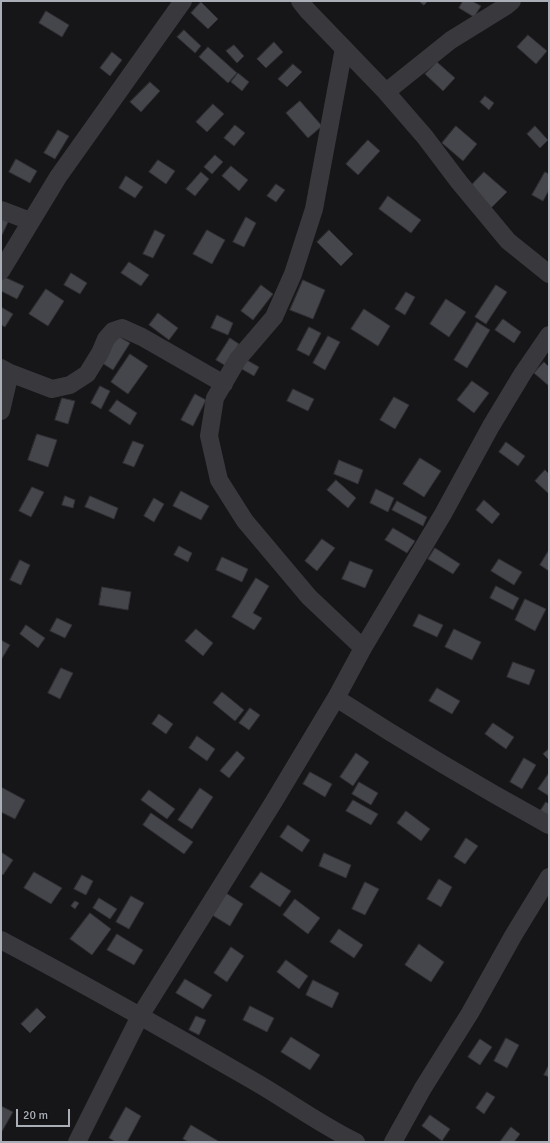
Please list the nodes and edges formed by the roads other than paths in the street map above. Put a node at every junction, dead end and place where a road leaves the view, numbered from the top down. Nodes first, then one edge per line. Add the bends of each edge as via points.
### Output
1 (183, 1) edge
2 (300, 1) edge
3 (512, 1) edge
4 (344, 48) junction
5 (386, 92) junction
6 (1, 210) edge
7 (30, 222) junction
8 (1, 272) edge
9 (549, 274) edge
10 (549, 335) edge
11 (5, 371) edge
12 (224, 384) junction
13 (1, 411) edge
14 (363, 648) junction
15 (336, 698) junction
16 (549, 825) edge
17 (549, 877) edge
18 (1, 940) edge
19 (140, 1016) junction
20 (77, 1142) edge
21 (356, 1142) edge
22 (393, 1142) edge

1 - 7 street via 58,177
2 - 4 street
3 - 5 street via 450,40
4 - 5 street
4 - 12 street via 314,209 293,274 274,316 238,359
5 - 9 street via 508,241
6 - 7 street
7 - 8 street
10 - 14 street via 491,426 443,514
11 - 12 street via 52,389 70,385 87,374 106,339 113,331 122,328
11 - 13 street
12 - 14 street via 215,398 208,436 219,480 245,521 309,598
14 - 15 street
15 - 16 street via 410,746
15 - 19 street
17 - 22 street
18 - 19 street
19 - 20 street
19 - 21 street

